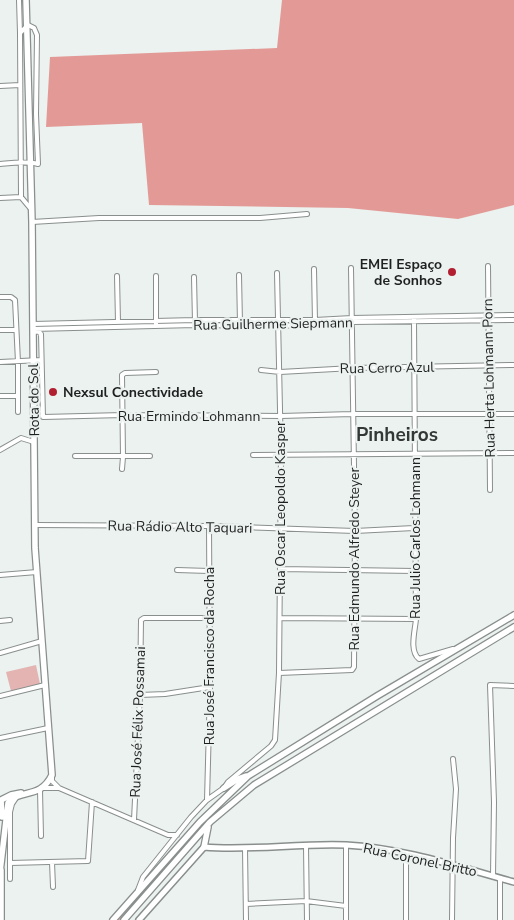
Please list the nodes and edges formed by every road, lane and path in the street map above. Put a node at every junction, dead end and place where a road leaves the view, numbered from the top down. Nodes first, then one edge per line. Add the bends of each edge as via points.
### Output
1 (19, 0) edge
2 (26, 0) edge
3 (28, 25) junction
4 (20, 33) junction
5 (20, 85) junction
6 (0, 86) edge
7 (30, 162) junction
8 (21, 163) junction
9 (0, 164) edge
10 (21, 197) junction
11 (0, 198) edge
12 (31, 209) junction
13 (307, 214) dead end
14 (32, 222) junction
15 (488, 266) dead end
16 (351, 268) dead end
17 (314, 269) dead end
18 (277, 274) dead end
19 (239, 275) dead end
20 (117, 276) dead end
21 (156, 276) dead end
22 (194, 277) dead end
23 (0, 297) edge
24 (514, 315) edge
25 (488, 318) junction
26 (414, 319) junction
27 (218, 320) junction
28 (352, 320) junction
29 (514, 320) edge
30 (315, 322) junction
31 (195, 323) junction
32 (118, 324) junction
33 (156, 324) junction
34 (241, 324) junction
35 (279, 324) junction
36 (218, 326) junction
37 (36, 328) junction
38 (0, 330) edge
39 (16, 330) junction
40 (41, 360) junction
41 (34, 361) junction
42 (0, 362) edge
43 (18, 362) junction
44 (514, 365) edge
45 (489, 366) junction
46 (415, 367) junction
47 (353, 368) junction
48 (261, 370) dead end
49 (156, 372) dead end
50 (280, 372) junction
51 (0, 396) edge
52 (18, 396) junction
53 (18, 412) dead end
54 (352, 414) junction
55 (415, 414) junction
56 (490, 414) junction
57 (514, 414) edge
58 (123, 415) junction
59 (281, 416) junction
60 (43, 417) junction
61 (34, 424) junction
62 (34, 442) junction
63 (0, 450) edge
64 (490, 453) junction
65 (514, 453) edge
66 (414, 454) junction
67 (253, 455) dead end
68 (281, 455) junction
69 (75, 456) dead end
70 (150, 456) dead end
71 (354, 456) junction
72 (123, 457) junction
73 (122, 469) dead end
74 (490, 490) dead end
75 (35, 525) junction
76 (209, 526) junction
77 (280, 528) junction
78 (414, 528) junction
79 (355, 531) junction
80 (280, 569) junction
81 (177, 570) dead end
82 (209, 571) junction
83 (354, 571) junction
84 (415, 571) junction
85 (36, 572) junction
86 (0, 574) edge
87 (514, 615) edge
88 (209, 618) junction
89 (280, 618) junction
90 (354, 618) junction
91 (416, 619) junction
92 (10, 620) dead end
93 (0, 621) edge
94 (514, 627) edge
95 (42, 642) junction
96 (457, 648) junction
97 (0, 653) edge
98 (279, 673) junction
99 (44, 686) junction
100 (514, 686) edge
101 (210, 687) junction
102 (140, 695) junction
103 (0, 696) edge
104 (48, 728) junction
105 (0, 738) edge
106 (453, 759) dead end
107 (52, 775) junction
108 (248, 776) junction
109 (208, 786) junction
110 (60, 788) junction
111 (224, 788) junction
112 (39, 790) junction
113 (218, 792) junction
114 (18, 797) junction
115 (1, 800) edge
116 (10, 800) junction
117 (207, 800) junction
118 (92, 802) junction
119 (134, 820) junction
120 (210, 822) junction
121 (5, 824) junction
122 (168, 835) junction
123 (177, 835) junction
124 (41, 836) dead end
125 (173, 840) junction
126 (3, 842) junction
127 (346, 845) junction
128 (306, 846) junction
129 (204, 847) junction
130 (245, 848) junction
131 (406, 854) junction
132 (52, 862) junction
133 (10, 863) junction
134 (452, 865) junction
135 (1, 871) edge
136 (493, 876) junction
137 (500, 878) junction
138 (10, 879) dead end
139 (514, 882) edge
140 (53, 888) dead end
141 (137, 892) junction
142 (306, 901) junction
143 (246, 904) junction
144 (346, 906) junction
145 (1, 920) edge
146 (113, 920) edge
147 (124, 920) edge
148 (139, 920) edge
149 (246, 920) edge
150 (307, 920) edge
151 (346, 920) edge
152 (406, 920) edge
153 (452, 920) edge
154 (500, 920) edge

1 - 4 street
2 - 3 highway, Rota do Sol
3 - 4 street
3 - 7 highway, Rota do Sol
4 - 5 street
5 - 6 street
5 - 8 street
7 - 8 street
7 - 12 highway, Rota do Sol
8 - 9 street
8 - 10 street
10 - 11 street
10 - 12 street
12 - 14 highway, Rota do Sol
13 - 14 street via 260,218 99,218
14 - 37 highway, Rota do Sol
15 - 25 street, Rua Herta Lohmann Porn
16 - 28 street, Rua Edmundo Alfredo Steyer
17 - 30 street
18 - 35 street, Rua Oscar Leopoldo Kasper
19 - 34 street
20 - 32 street
21 - 33 street
22 - 31 street
23 - 39 street via 15,300
24 - 25 street, Rua Guilherme Siepmann
25 - 26 street, Rua Guilherme Siepmann
25 - 29 street, Rua Guilherme Siepmann
25 - 45 street, Rua Herta Lohmann Porn
26 - 28 street, Rua Guilherme Siepmann
26 - 46 street, Rua Julio Carlos Lohmann
27 - 31 street, Rua Guilherme Siepmann
27 - 34 street, Rua Guilherme Siepmann
27 - 36 street
28 - 30 street, Rua Guilherme Siepmann
28 - 47 street, Rua Edmundo Alfredo Steyer
30 - 35 street, Rua Guilherme Siepmann
31 - 33 street, Rua Guilherme Siepmann
31 - 36 street, Rua Guilherme Siepmann
32 - 33 street, Rua Guilherme Siepmann
32 - 37 street, Rua Guilherme Siepmann
34 - 35 street, Rua Guilherme Siepmann
34 - 36 street, Rua Guilherme Siepmann
35 - 50 street, Rua Oscar Leopoldo Kasper
37 - 40 street
37 - 41 highway, Rota do Sol
38 - 39 street
39 - 43 street
40 - 41 street
40 - 60 street
41 - 43 street
41 - 61 highway, Rota do Sol
42 - 43 street
43 - 52 street
44 - 45 street, Rua Cerro Azul
45 - 46 street, Rua Cerro Azul
45 - 56 street, Rua Herta Lohmann Porn
46 - 47 street, Rua Cerro Azul
46 - 55 street, Rua Julio Carlos Lohmann
47 - 50 street, Rua Cerro Azul
47 - 54 street, Rua Edmundo Alfredo Steyer
48 - 50 street, Rua Cerro Azul
49 - 58 street via 122,375
50 - 59 street, Rua Oscar Leopoldo Kasper
51 - 52 street
52 - 53 street
54 - 55 street, Rua Ermindo Lohmann
54 - 59 street, Rua Ermindo Lohmann
54 - 71 street, Rua Edmundo Alfredo Steyer
55 - 56 street, Rua Ermindo Lohmann
55 - 66 street, Rua Julio Carlos Lohmann
56 - 57 street, Rua Ermindo Lohmann
56 - 64 street, Rua Herta Lohmann Porn
58 - 59 street, Rua Ermindo Lohmann
58 - 60 street, Rua Ermindo Lohmann
58 - 72 street
59 - 68 street, Rua Oscar Leopoldo Kasper
60 - 61 street
61 - 62 highway, Rota do Sol
62 - 63 street via 21,438
62 - 75 highway, Rota do Sol
64 - 65 street
64 - 66 street
64 - 74 street, Rua Herta Lohmann Porn
66 - 71 street
66 - 78 street, Rua Julio Carlos Lohmann
67 - 68 street
68 - 71 street
68 - 77 street, Rua Oscar Leopoldo Kasper
69 - 72 street
70 - 72 street
71 - 79 street, Rua Edmundo Alfredo Steyer
72 - 73 street
75 - 76 street, Rua Rádio Alto Taquari
75 - 85 highway, Rota do Sol
76 - 77 street, Rua Rádio Alto Taquari
76 - 82 street, Rua José Francisco da Rocha
77 - 79 street, Rua Rádio Alto Taquari
77 - 80 street, Rua Oscar Leopoldo Kasper
78 - 79 street, Rua Rádio Alto Taquari
78 - 84 street, Rua Julio Carlos Lohmann
79 - 83 street, Rua Edmundo Alfredo Steyer
80 - 83 street
80 - 89 street, Rua Oscar Leopoldo Kasper
81 - 82 street
82 - 88 street, Rua José Francisco da Rocha
83 - 84 street
83 - 90 street, Rua Edmundo Alfredo Steyer
84 - 91 street, Rua Julio Carlos Lohmann
85 - 86 street
85 - 95 highway, Rota do Sol
87 - 96 highway
88 - 101 street, Rua José Francisco da Rocha
88 - 102 street, Rua José Félix Possamai via 141,620
89 - 90 street
89 - 98 street, Rua Oscar Leopoldo Kasper
90 - 91 street
90 - 98 street, Rua Edmundo Alfredo Steyer via 352,670
91 - 96 street, Rua Julio Carlos Lohmann via 416,657
92 - 93 street
94 - 120 highway via 270,775
95 - 97 street
95 - 99 highway, Rota do Sol
96 - 108 highway
98 - 111 street, Rua Oscar Leopoldo Kasper via 274,743
99 - 103 street
99 - 104 highway, Rota do Sol
100 - 136 street via 490,685
101 - 102 street
101 - 109 street, Rua José Francisco da Rocha
102 - 119 street, Rua José Félix Possamai
104 - 105 street
104 - 107 highway, Rota do Sol
106 - 134 street via 456,789
107 - 110 street
107 - 112 highway
108 - 111 highway
108 - 141 highway via 200,822
109 - 113 street
109 - 117 street, Rua José Francisco da Rocha
110 - 112 street
110 - 118 street
111 - 113 street
112 - 114 highway
112 - 115 highway via 10,795
112 - 124 street
113 - 117 street
114 - 116 highway
114 - 133 street via 10,808
115 - 116 highway
115 - 121 highway
115 - 126 highway
116 - 121 highway
117 - 123 street
118 - 119 street
118 - 132 street via 88,861
119 - 122 street
120 - 129 highway
120 - 147 highway
121 - 126 highway
122 - 123 street
122 - 125 street
123 - 125 street
125 - 141 street via 143,877
126 - 135 highway
127 - 128 main road, Rua Coronel Britto
127 - 131 main road, Rua Coronel Britto
127 - 144 street
128 - 130 main road, Rua Coronel Britto
128 - 142 street
129 - 130 main road, Rua Coronel Britto
129 - 148 main road
130 - 143 street
131 - 134 main road, Rua Coronel Britto
131 - 152 street
132 - 133 street
132 - 140 street
133 - 138 street
134 - 136 main road, Rua Coronel Britto
134 - 153 street
135 - 145 highway
136 - 137 main road, Rua Coronel Britto
137 - 139 main road, Rua Coronel Britto
137 - 154 street
141 - 146 highway
142 - 143 street
142 - 144 street
142 - 150 street
143 - 149 street
144 - 151 street

